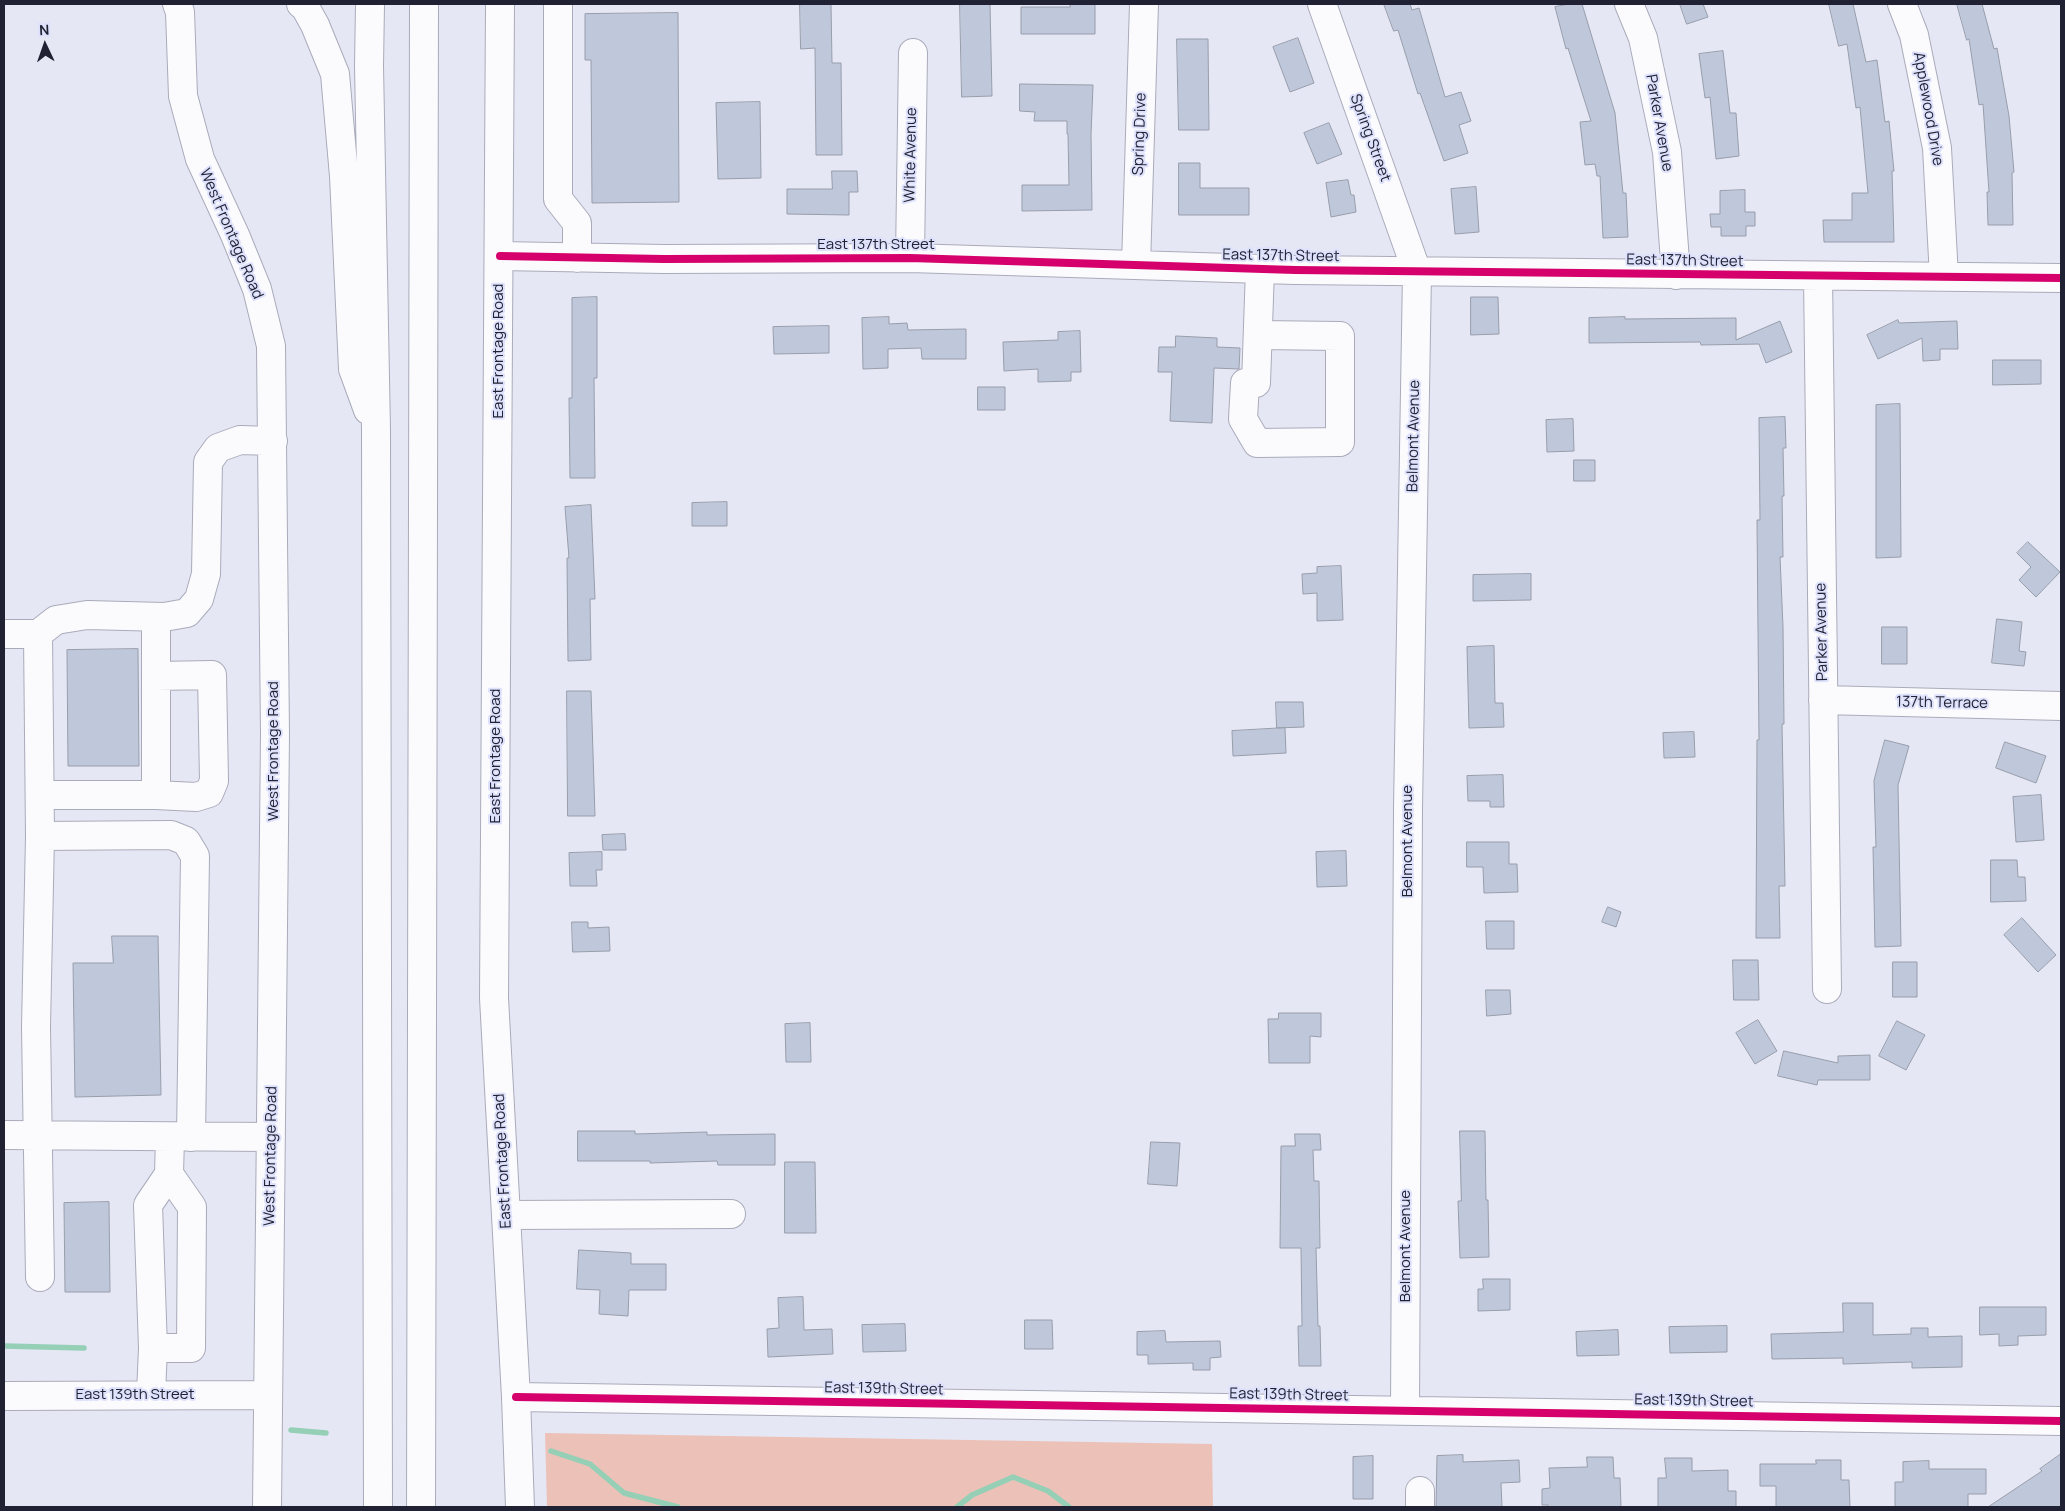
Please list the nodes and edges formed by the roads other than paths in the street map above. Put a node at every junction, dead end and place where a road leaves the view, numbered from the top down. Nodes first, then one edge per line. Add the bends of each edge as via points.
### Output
1 (301, 4) edge
2 (370, 4) edge
3 (424, 4) edge
4 (500, 4) edge
5 (558, 4) edge
6 (1144, 4) edge
7 (1322, 4) edge
8 (1629, 4) edge
9 (1902, 4) edge
10 (181, 6) edge
11 (913, 53) dead end
12 (500, 256) junction
13 (577, 258) junction
14 (910, 258) junction
15 (1136, 265) junction
16 (1260, 269) junction
17 (1417, 272) junction
18 (1676, 275) junction
19 (1818, 276) junction
20 (1944, 277) junction
21 (2061, 278) edge
22 (1258, 335) junction
23 (376, 430) junction
24 (272, 441) junction
25 (156, 617) junction
26 (4, 634) edge
27 (38, 634) junction
28 (156, 676) junction
29 (1823, 700) junction
30 (2061, 706) edge
31 (40, 795) junction
32 (156, 795) junction
33 (40, 836) junction
34 (1827, 989) dead end
35 (4, 1135) edge
36 (38, 1136) junction
37 (180, 1137) junction
38 (271, 1137) junction
39 (169, 1174) junction
40 (731, 1214) dead end
41 (506, 1215) junction
42 (40, 1277) dead end
43 (153, 1348) junction
44 (151, 1394) junction
45 (4, 1396) edge
46 (267, 1396) junction
47 (516, 1397) junction
48 (1406, 1410) junction
49 (2061, 1422) edge
50 (266, 1507) edge
51 (378, 1507) edge
52 (421, 1507) edge
53 (520, 1507) edge

1 - 23 main road via 315,25 336,74 353,369
2 - 23 main road
3 - 52 main road
4 - 12 main road, East Frontage Road
5 - 13 main road via 558,199 577,223
6 - 15 main road, Spring Drive
7 - 17 main road, Spring Street
8 - 18 main road, Parker Avenue via 1643,38 1667,152
9 - 20 main road, Applewood Drive via 1914,35 1937,148
10 - 24 main road, West Frontage Road via 183,96 192,132 200,159 257,289 272,346
11 - 14 main road, White Avenue
12 - 13 main road, East 137th Street
12 - 41 main road, East Frontage Road via 494,998
13 - 14 main road, East 137th Street
14 - 15 main road, East 137th Street
15 - 16 main road, East 137th Street
16 - 17 main road, East 137th Street
16 - 22 main road
17 - 18 main road, East 137th Street
17 - 48 main road, Belmont Avenue via 1408,808
18 - 19 main road, East 137th Street
19 - 20 main road, East 137th Street
19 - 29 main road, Parker Avenue
20 - 21 main road, East 137th Street
22 - 22 main road via 1256,383 1245,383 1244,420 1257,443 1340,442 1340,336
23 - 51 main road
24 - 25 main road via 240,440 218,448 208,462 206,574 199,599 187,613
24 - 38 main road, West Frontage Road via 275,734
25 - 27 main road via 87,615 56,620
25 - 28 main road
26 - 27 main road
27 - 31 main road
28 - 32 main road
28 - 32 main road via 212,675 214,781 209,793 196,796
29 - 30 main road, 137th Terrace
29 - 34 main road, Parker Avenue
31 - 32 main road
31 - 33 main road
33 - 36 main road via 36,1027
33 - 37 main road via 171,835 186,841 195,856
35 - 36 main road
36 - 37 main road
36 - 42 main road
37 - 38 main road
37 - 39 main road
38 - 46 main road, West Frontage Road
39 - 43 main road via 148,1205
39 - 43 main road via 192,1207 191,1348
40 - 41 main road
41 - 47 main road, East Frontage Road
43 - 44 main road
44 - 45 main road, East 139th Street
44 - 46 main road, East 139th Street
46 - 50 main road, West Frontage Road
47 - 48 main road, East 139th Street
47 - 53 main road, East Frontage Road
48 - 49 main road, East 139th Street

